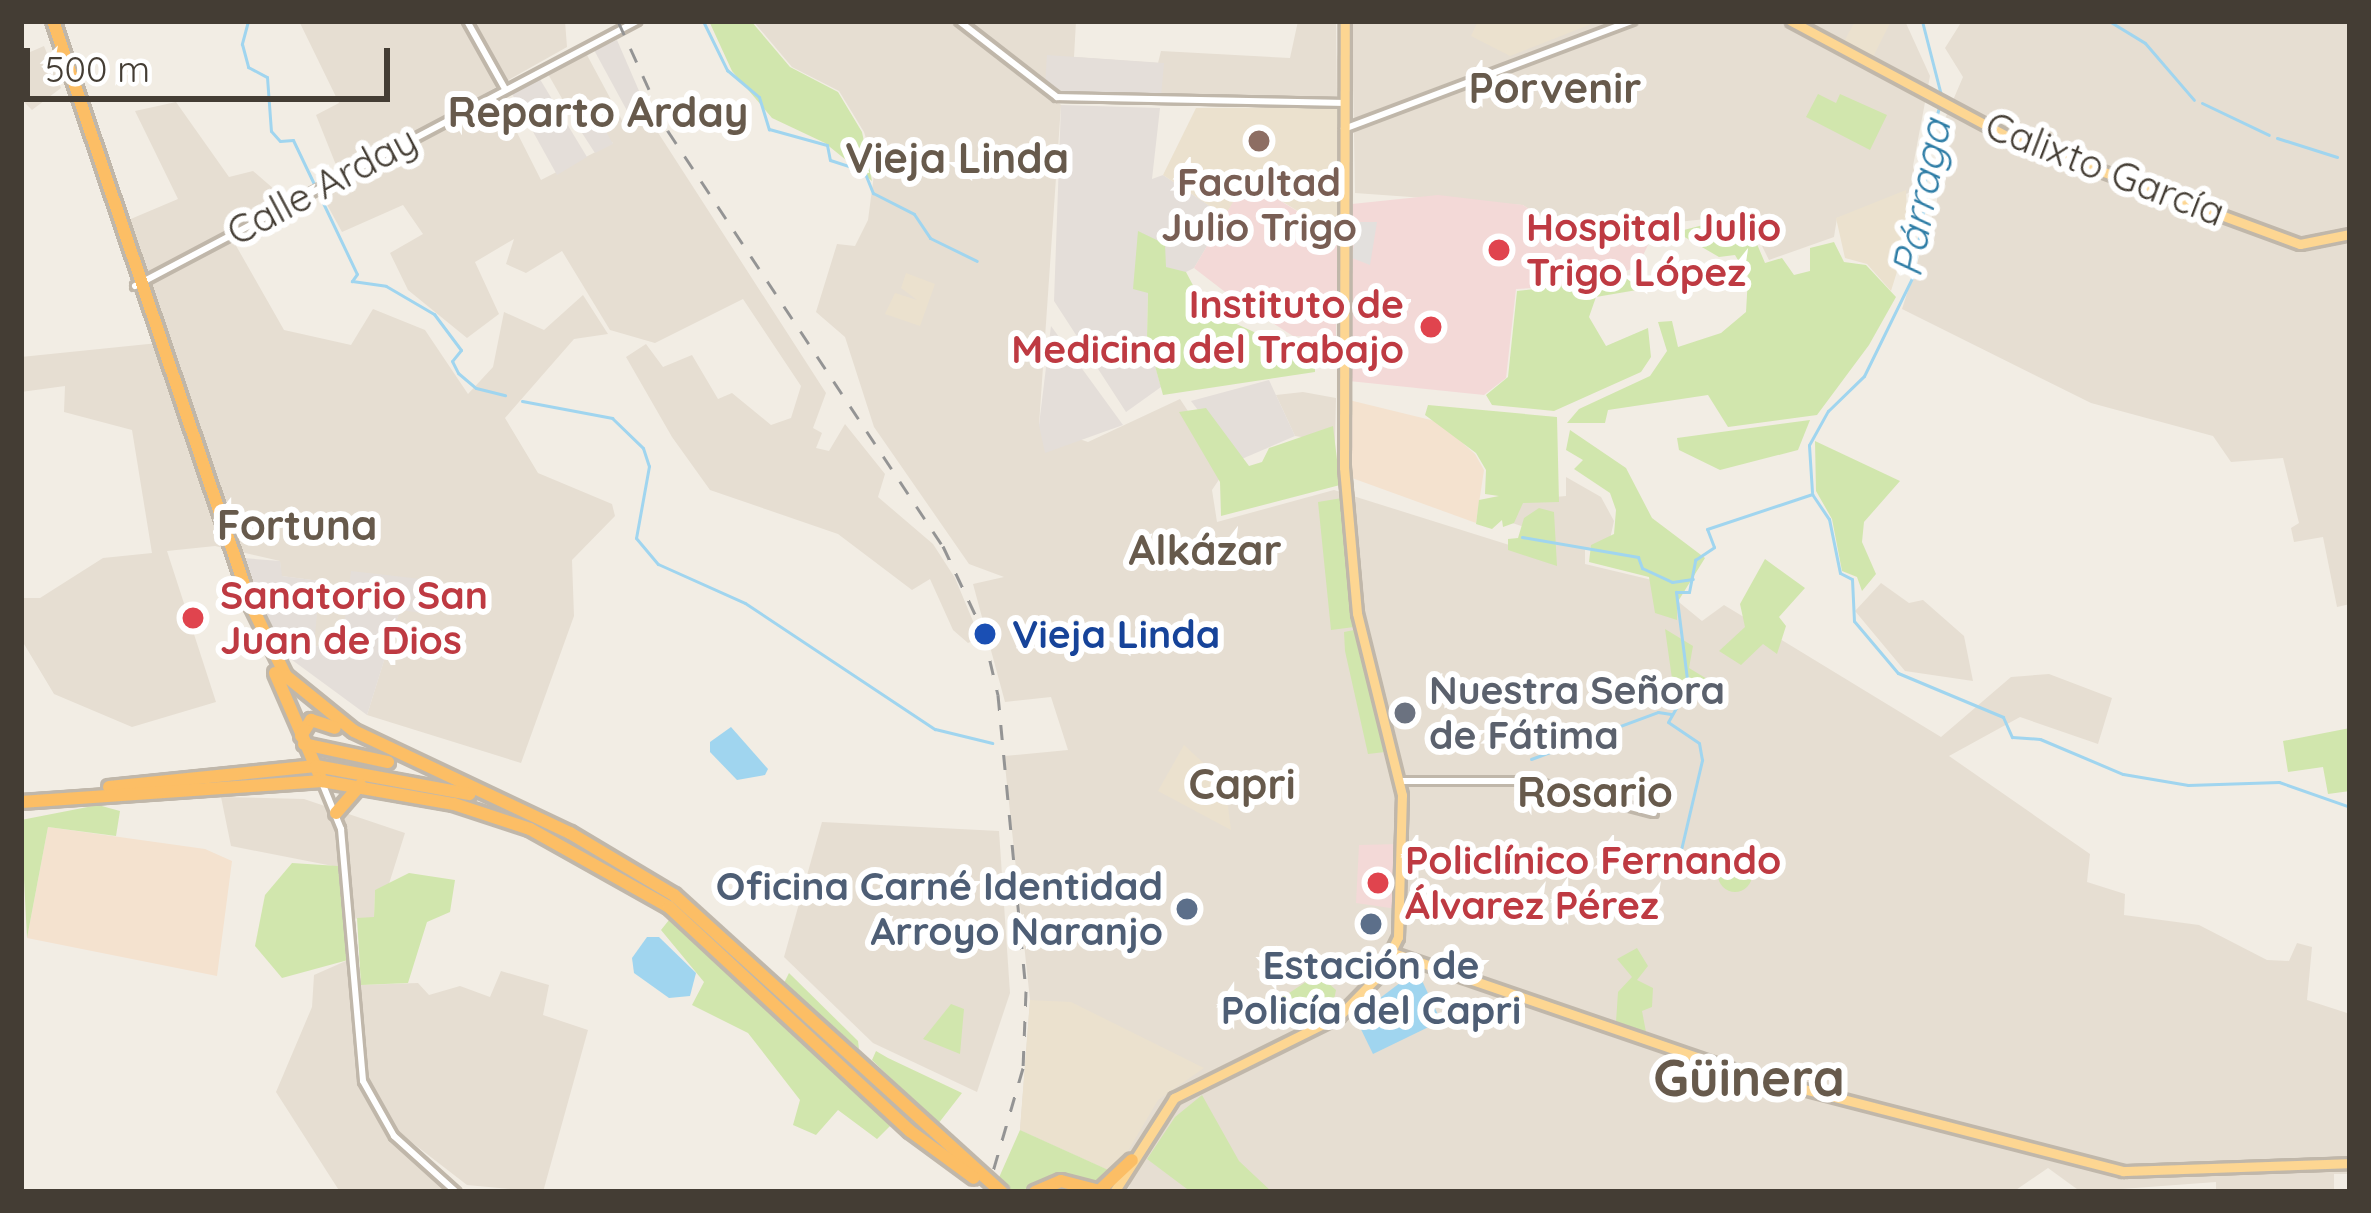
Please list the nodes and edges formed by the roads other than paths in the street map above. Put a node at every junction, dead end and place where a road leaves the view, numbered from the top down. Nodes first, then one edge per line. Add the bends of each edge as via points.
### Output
1 (49, 21) edge
2 (467, 21) edge
3 (638, 21) edge
4 (958, 21) edge
5 (1345, 21) edge
6 (1632, 21) edge
7 (1791, 21) edge
8 (505, 89) junction
9 (1343, 103) junction
10 (1344, 129) junction
11 (2350, 234) edge
12 (139, 284) junction
13 (302, 740) junction
14 (375, 742) junction
15 (391, 756) junction
16 (316, 766) junction
17 (283, 768) junction
18 (375, 773) junction
19 (322, 781) junction
20 (1400, 781) junction
21 (343, 783) junction
22 (360, 785) junction
23 (129, 788) junction
24 (21, 802) edge
25 (503, 804) junction
26 (336, 813) junction
27 (1654, 814) dead end
28 (1393, 953) junction
29 (1132, 1160) joint
30 (2350, 1163) edge
31 (444, 1181) junction
32 (1105, 1191) edge
33 (440, 1192) edge
34 (456, 1192) edge
35 (989, 1192) edge
36 (1001, 1192) edge
37 (1035, 1192) edge
38 (1047, 1192) edge
39 (1082, 1192) edge

1 - 12 highway
2 - 8 street
3 - 8 street, Calle Arday
4 - 9 street via 1057,97
5 - 9 main road
6 - 10 street
7 - 11 main road, Calixto García via 2006,136 2295,242
8 - 12 street, Calle Arday
9 - 10 main road
10 - 20 main road via 1350,546 1357,613
12 - 13 highway via 244,608
12 - 14 highway via 263,636 313,705
13 - 14 highway via 304,724 319,720
13 - 15 highway
13 - 16 highway
13 - 17 highway
14 - 15 highway
15 - 18 highway
15 - 25 highway
16 - 17 highway
16 - 18 highway
16 - 19 highway
16 - 21 highway
17 - 23 highway
18 - 22 highway
18 - 25 highway
19 - 21 highway
19 - 23 highway
19 - 26 street
20 - 27 street via 1531,781
20 - 28 main road via 1406,876
21 - 22 highway
22 - 26 highway
22 - 35 highway via 454,803 564,844 669,907 910,1131
23 - 24 highway
25 - 36 highway via 626,863 690,908
26 - 31 street via 363,1082 394,1136
28 - 29 main road via 1364,993 1323,1027 1187,1087
28 - 30 main road via 1749,1076 2123,1171
29 - 32 highway
31 - 33 street
31 - 34 street
32 - 37 highway via 1061,1181
38 - 39 highway

